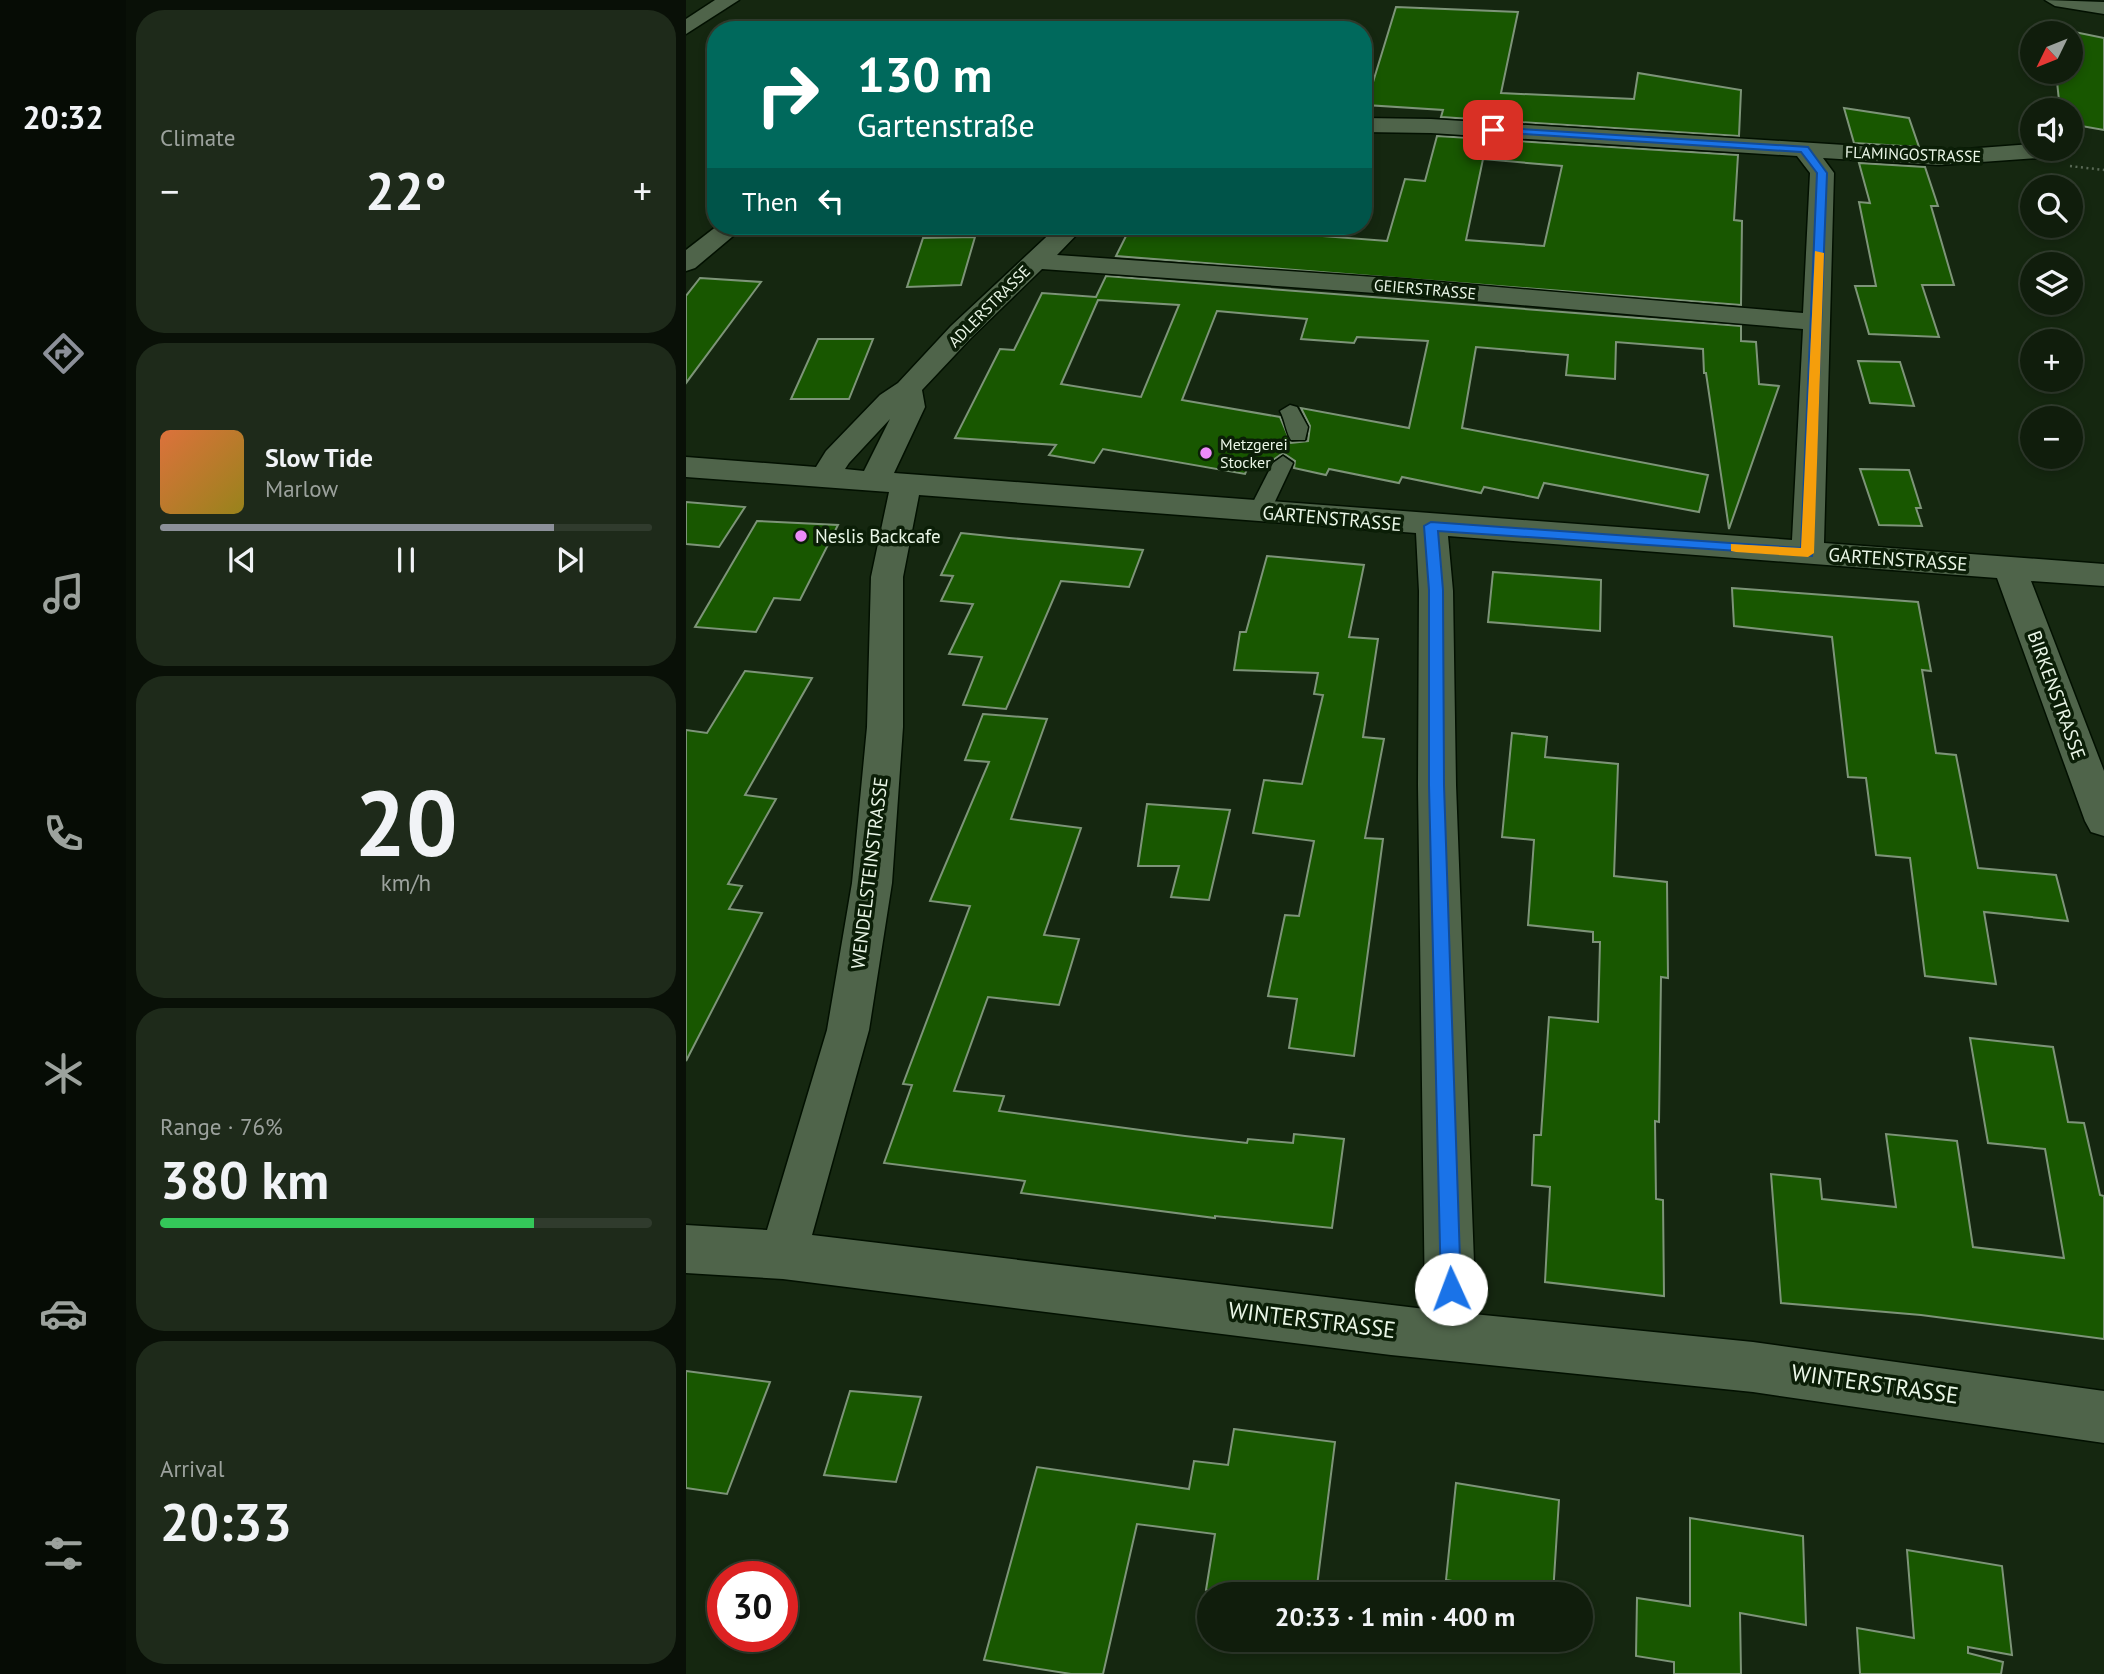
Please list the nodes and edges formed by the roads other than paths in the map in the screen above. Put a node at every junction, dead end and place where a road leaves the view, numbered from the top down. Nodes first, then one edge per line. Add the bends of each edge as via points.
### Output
1 (729, 0) edge
2 (2055, 0) edge
3 (2104, 8) edge
4 (686, 28) edge
5 (1372, 125) edge
6 (1804, 149) junction
7 (2020, 154) edge
8 (721, 235) edge
9 (1062, 235) edge
10 (1034, 261) junction
11 (686, 263) edge
12 (1817, 322) junction
13 (908, 389) junction
14 (1290, 411) dead end
15 (1298, 436) dead end
16 (1283, 463) dead end
17 (686, 467) edge
18 (825, 478) junction
19 (891, 484) junction
20 (1259, 512) junction
21 (1431, 526) junction
22 (1808, 553) junction
23 (2010, 568) junction
24 (2104, 575) edge
25 (2104, 821) edge
26 (686, 1249) edge
27 (783, 1255) junction
28 (1447, 1336) junction
29 (2104, 1417) edge

1 - 4 street
2 - 3 street
5 - 6 street, FLAMINGOSTRASSE
6 - 7 street, FLAMINGOSTRASSE via 1938,158
6 - 12 street via 1822,173
8 - 11 street
9 - 10 street, ADLERSTRASSE
10 - 12 street, GEIERSTRASSE
10 - 13 street, ADLERSTRASSE
12 - 22 street
13 - 18 street, ADLERSTRASSE via 890,401 836,458
13 - 19 street via 910,407
14 - 15 lane
16 - 20 lane
17 - 18 street, GARTENSTRASSE
18 - 19 street, GARTENSTRASSE
19 - 20 street, GARTENSTRASSE
19 - 27 street, WENDELSTEINSTRASSE via 901,500 887,577 885,727 872,883 844,1049
20 - 21 street, GARTENSTRASSE
21 - 22 street, GARTENSTRASSE
21 - 28 street via 1451,1289
22 - 23 street, GARTENSTRASSE
23 - 24 street, GARTENSTRASSE
23 - 25 street, BIRKENSTRASSE
26 - 27 street, WINTERSTRASSE
27 - 28 street, WINTERSTRASSE
28 - 29 street, WINTERSTRASSE via 1754,1367

